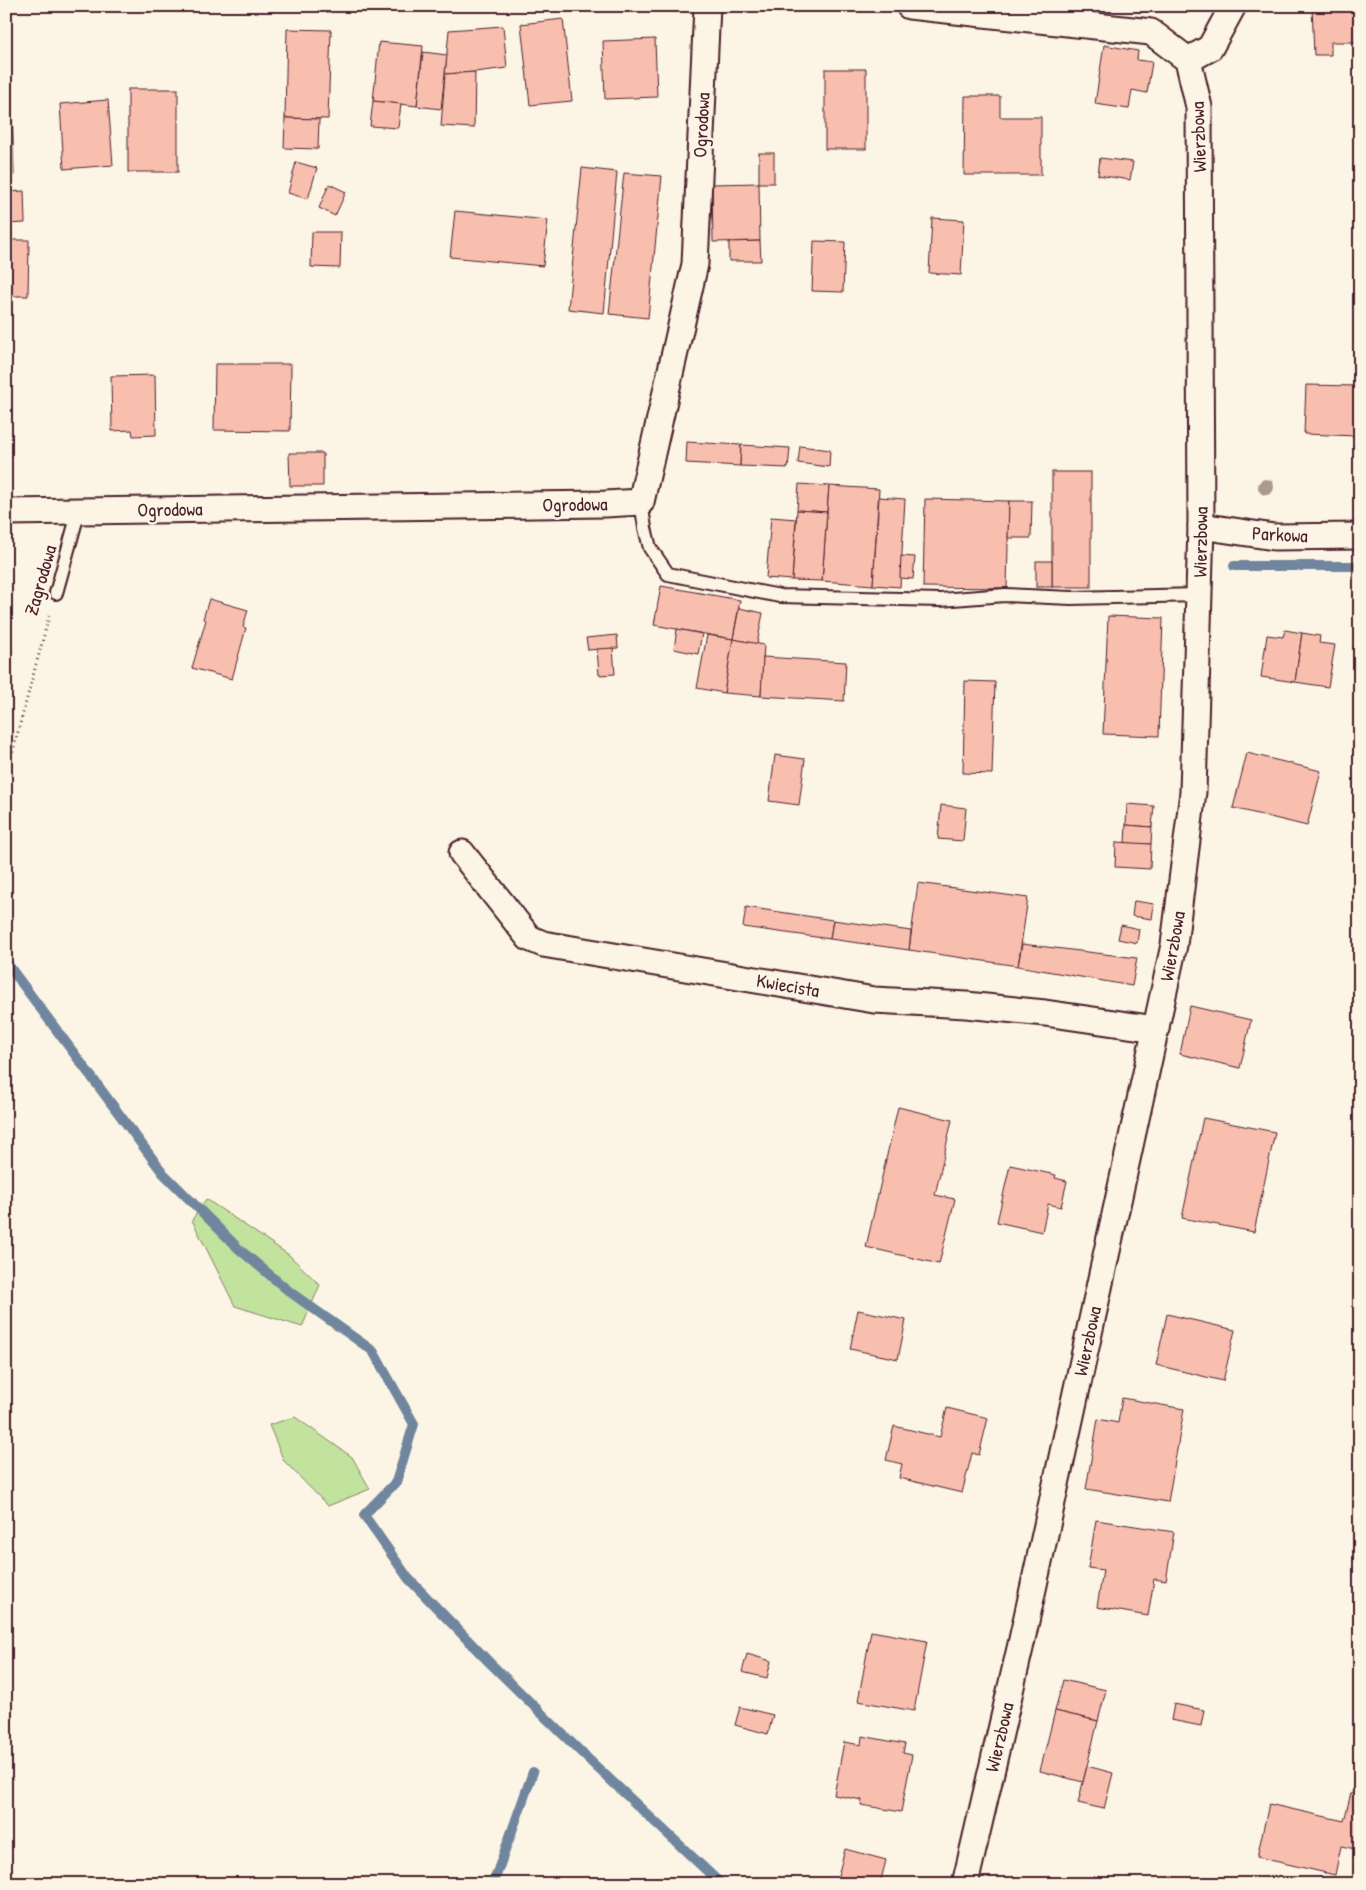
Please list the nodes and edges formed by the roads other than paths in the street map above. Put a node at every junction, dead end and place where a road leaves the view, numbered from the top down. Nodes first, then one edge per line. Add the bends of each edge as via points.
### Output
1 (707, 6) edge
2 (909, 6) edge
3 (1233, 6) edge
4 (1188, 60) junction
5 (641, 502) junction
6 (79, 510) junction
7 (6, 512) edge
8 (1201, 526) junction
9 (1360, 536) edge
10 (56, 593) road end
11 (1199, 595) junction
12 (462, 853) dead end
13 (1156, 1029) junction
14 (964, 1884) edge

1 - 5 street, Ogrodowa via 695,264
2 - 4 street via 1151,32
3 - 4 street via 1210,48
4 - 8 street, Wierzbowa via 1199,107
5 - 6 street, Ogrodowa
5 - 11 lane via 650,548 668,574 780,596 940,600 1005,595 1071,598
6 - 7 street, Ogrodowa
6 - 10 lane, Zagrodowa
8 - 9 street, Parkowa via 1274,537
8 - 11 street, Wierzbowa
11 - 13 street, Wierzbowa via 1193,792 1174,945
12 - 13 street, Kwiecista via 529,938 542,944 874,1000 1045,1013
13 - 14 street, Wierzbowa via 1021,1644

